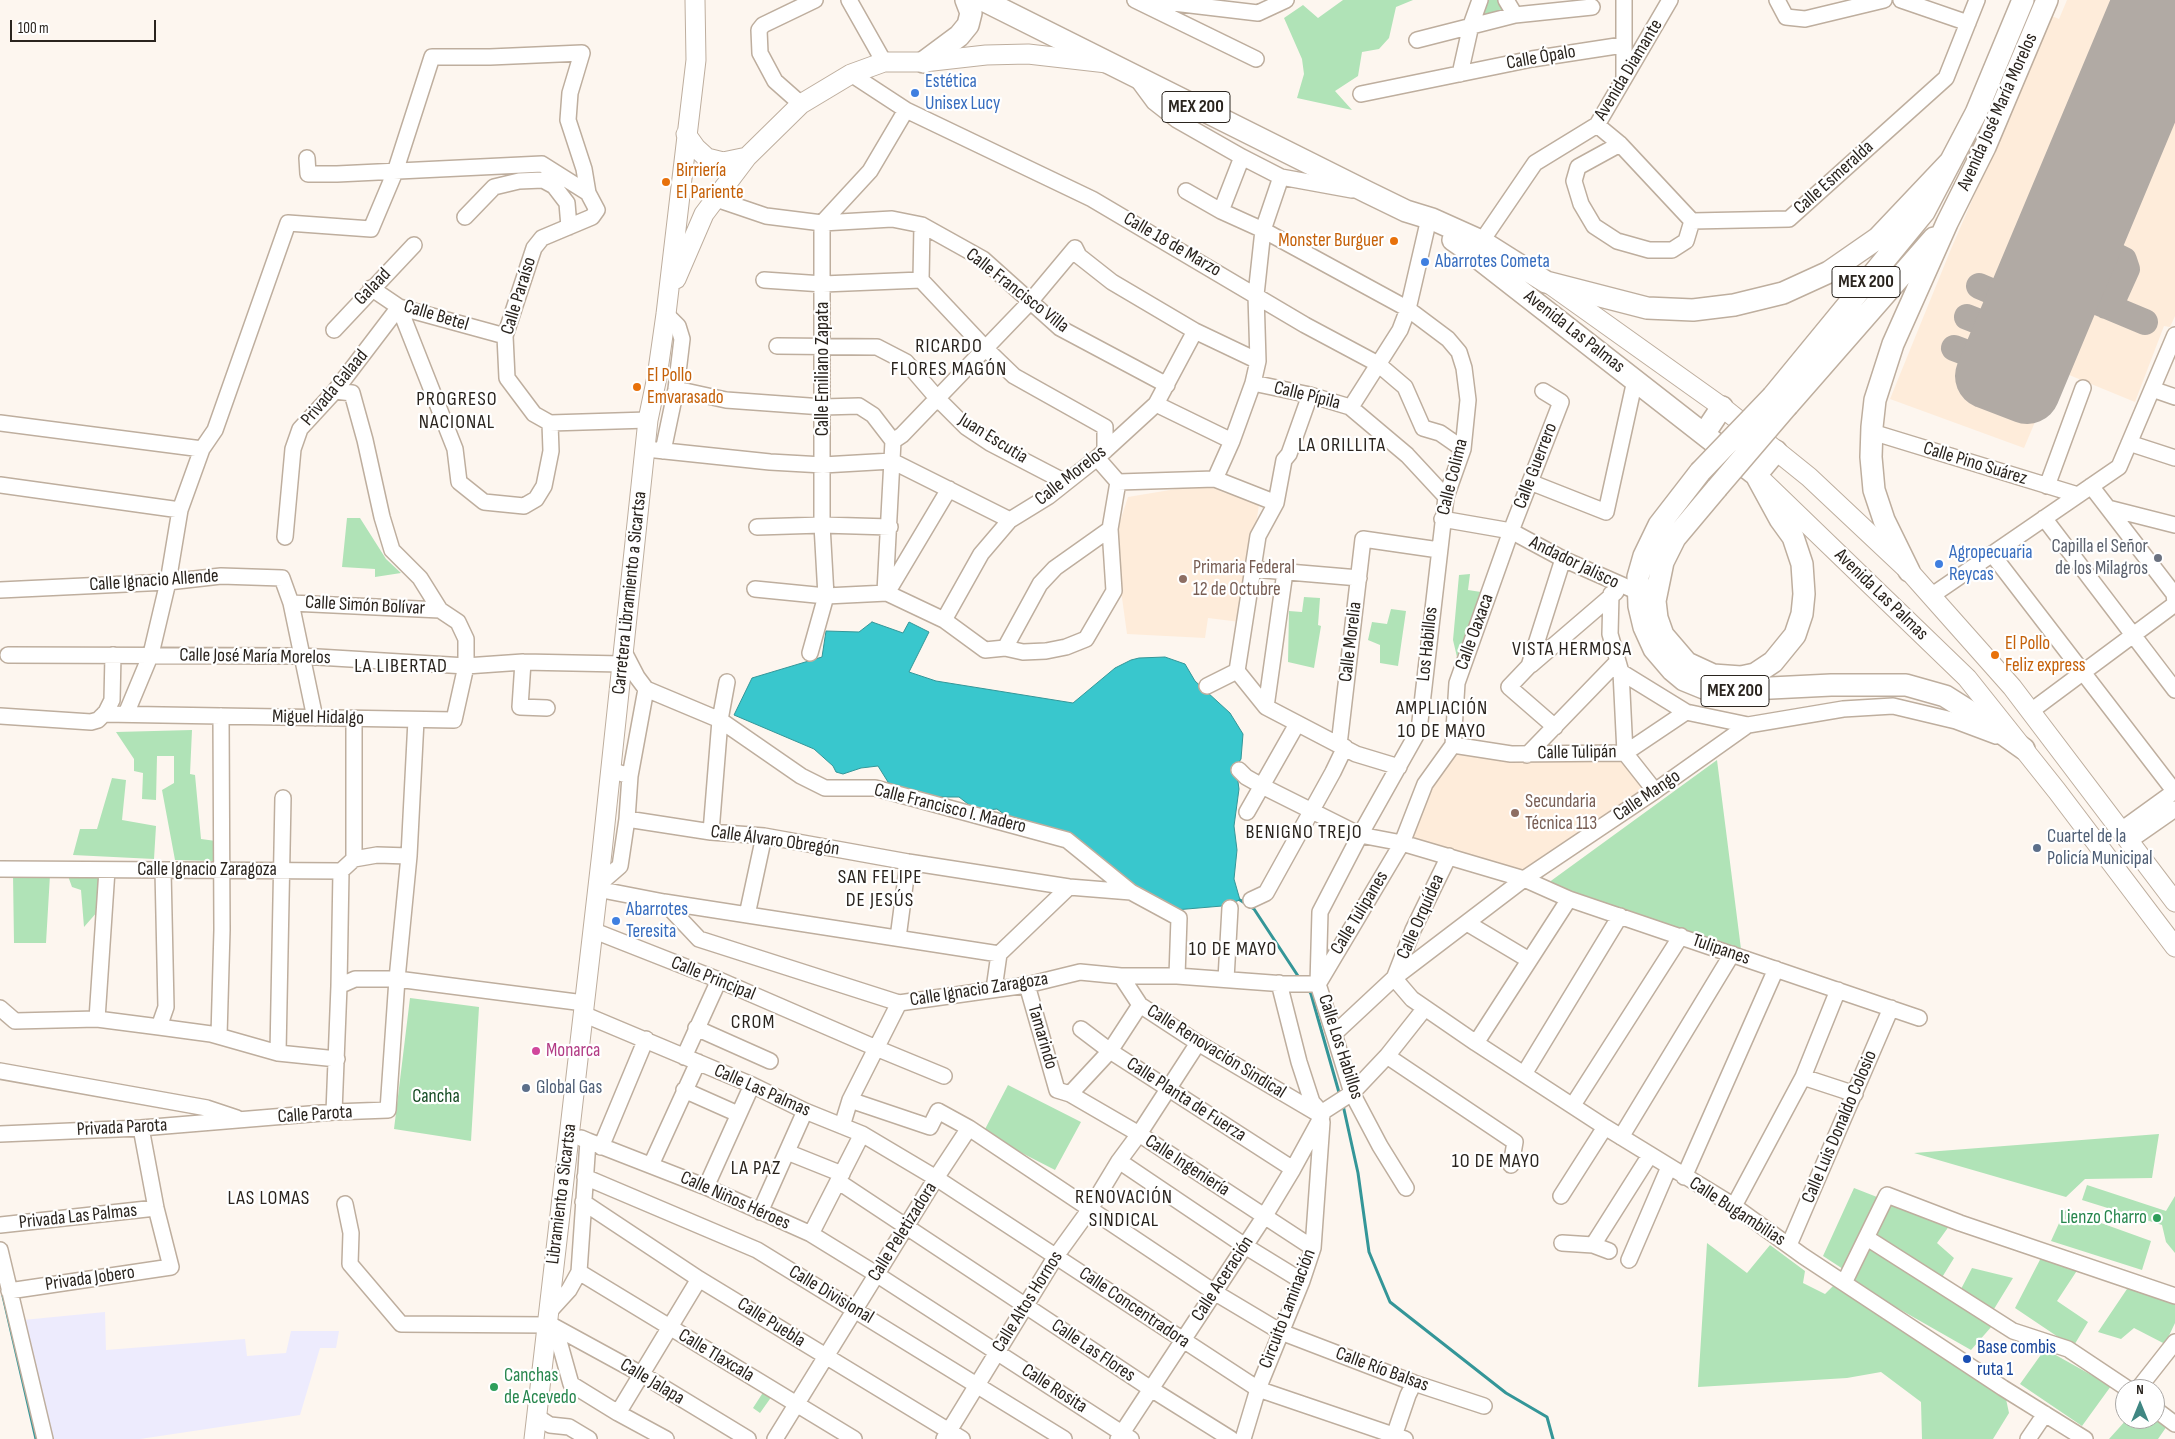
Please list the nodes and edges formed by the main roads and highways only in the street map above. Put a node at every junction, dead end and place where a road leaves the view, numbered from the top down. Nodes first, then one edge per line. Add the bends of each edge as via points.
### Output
1 (695, 0) edge
2 (966, 0) edge
3 (982, 0) edge
4 (2023, 0) edge
5 (2047, 0) edge
6 (924, 62) junction
7 (1108, 63) junction
8 (686, 134) junction
9 (747, 157) junction
10 (1950, 162) junction
11 (1947, 223) junction
12 (1477, 248) junction
13 (1546, 282) junction
14 (667, 307) junction
15 (1780, 400) junction
16 (1722, 407) junction
17 (1704, 434) junction
18 (1776, 451) junction
19 (1756, 475) junction
20 (1909, 571) junction
21 (1994, 667) junction
22 (1972, 684) junction
23 (2018, 746) junction
24 (2080, 775) junction
25 (2057, 791) junction
26 (597, 887) joint
27 (2175, 902) edge
28 (2175, 947) edge
29 (534, 1439) edge

1 - 8 main road via 696,60
2 - 6 highway via 971,14 968,25 959,36
3 - 7 highway, MEX 200
4 - 10 highway, Avenida José María Morelos / MEX 200 via 1976,113
5 - 11 highway, Avenida José María Morelos / MEX 200 via 1985,147
6 - 7 main road via 1028,54
6 - 9 main road via 884,62 851,74 801,104
7 - 12 highway, Avenida Las Palmas / MEX 200
8 - 9 main road via 707,158 723,162
8 - 14 main road
9 - 14 main road via 704,214
10 - 13 highway, MEX 200 via 1878,238 1829,272 1783,293 1734,305 1693,310 1647,308
10 - 15 highway, MEX 200 via 1924,212
11 - 15 highway
11 - 20 highway, MEX 200 via 1884,369 1875,400 1871,457 1874,490 1884,520
12 - 13 highway, Avenida Las Palmas / MEX 200
12 - 17 highway, Avenida Las Palmas / MEX 200
13 - 16 main road, Avenida Las Palmas
14 - 26 main road, Carretera Libramiento a Sicartsa via 658,377 648,420 654,450 622,657
15 - 19 highway, bridge via 1717,488 1675,538 1663,562 1654,601 1663,635 1687,663 1713,675 1741,677 1755,674 1773,662 1795,635 1802,614 1802,564 1793,537
15 - 23 highway, MEX 200, bridge via 1700,472 1659,525 1632,590 1654,649 1664,663 1684,680 1711,691 1906,685 1951,700
16 - 17 highway
16 - 18 main road, Avenida Las Palmas
17 - 19 highway, Avenida Las Palmas / MEX 200
18 - 19 highway
18 - 20 main road, Avenida Las Palmas via 1809,477
19 - 22 main road, Avenida Las Palmas
20 - 21 main road, Avenida Las Palmas
21 - 22 main road
21 - 24 main road, Avenida Las Palmas
22 - 23 main road, Avenida Las Palmas
23 - 25 main road, Avenida Las Palmas
24 - 25 main road
24 - 27 main road, Avenida Las Palmas
25 - 28 main road, Avenida Las Palmas
26 - 29 main road, Libramiento a Sicartsa via 550,1322

